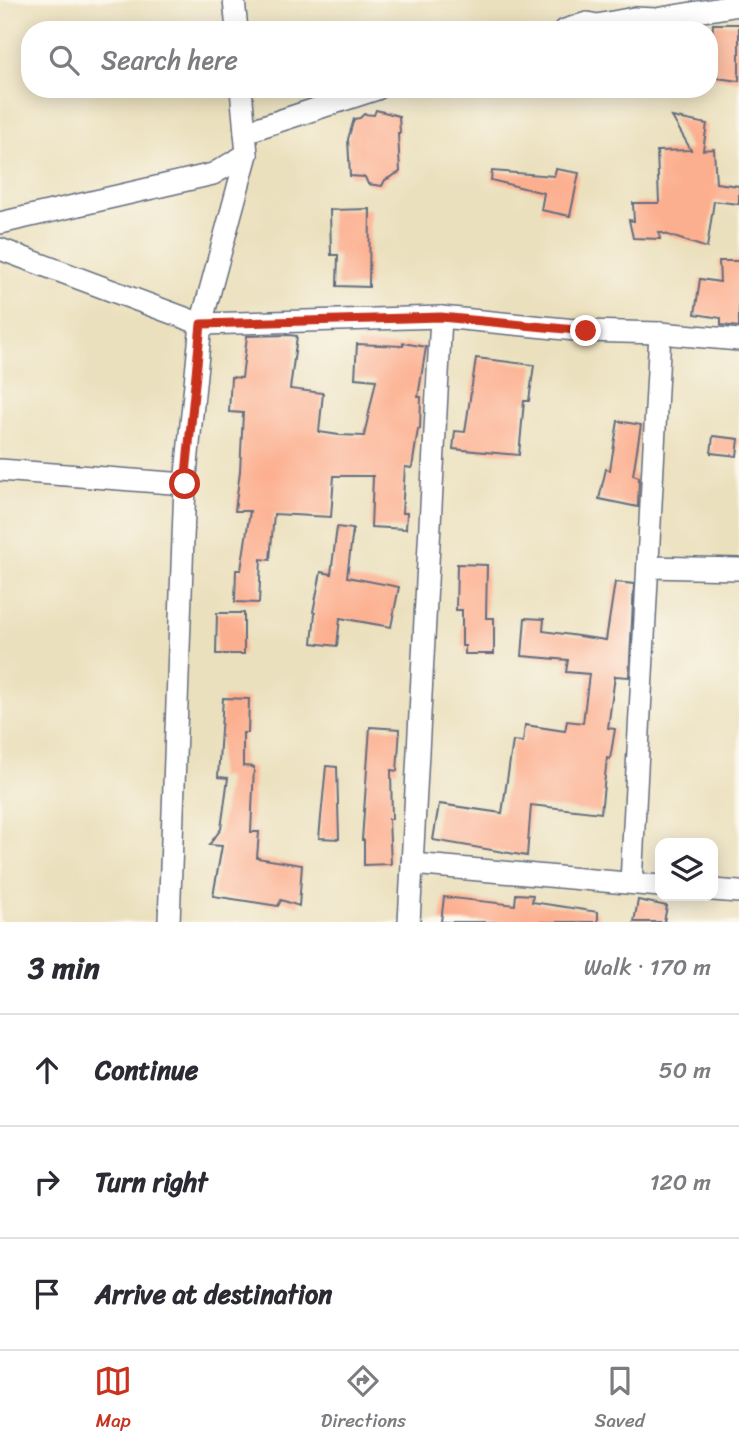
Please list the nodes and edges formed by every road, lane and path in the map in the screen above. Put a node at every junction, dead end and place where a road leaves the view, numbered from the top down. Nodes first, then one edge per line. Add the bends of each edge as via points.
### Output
1 (234, 0) edge
2 (739, 5) edge
3 (236, 21) edge
4 (616, 21) edge
5 (243, 98) edge
6 (349, 98) edge
7 (245, 132) junction
8 (247, 155) junction
9 (0, 223) edge
10 (0, 249) edge
11 (441, 317) junction
12 (201, 324) junction
13 (660, 333) junction
14 (739, 340) edge
15 (0, 470) edge
16 (185, 484) junction
17 (648, 567) junction
18 (739, 569) edge
19 (412, 864) junction
20 (631, 883) junction
21 (655, 885) edge
22 (718, 890) edge
23 (739, 892) edge
24 (169, 922) edge
25 (410, 922) edge

1 - 3 street
2 - 4 street
5 - 7 street
6 - 7 street
7 - 8 street
8 - 9 street via 213,174
8 - 12 street
10 - 12 street
11 - 12 street
11 - 13 street
11 - 19 street
12 - 16 street
13 - 14 street
13 - 17 street
15 - 16 street
16 - 24 street
17 - 18 street
17 - 20 street
19 - 20 street
19 - 25 street
20 - 21 street
22 - 23 street

